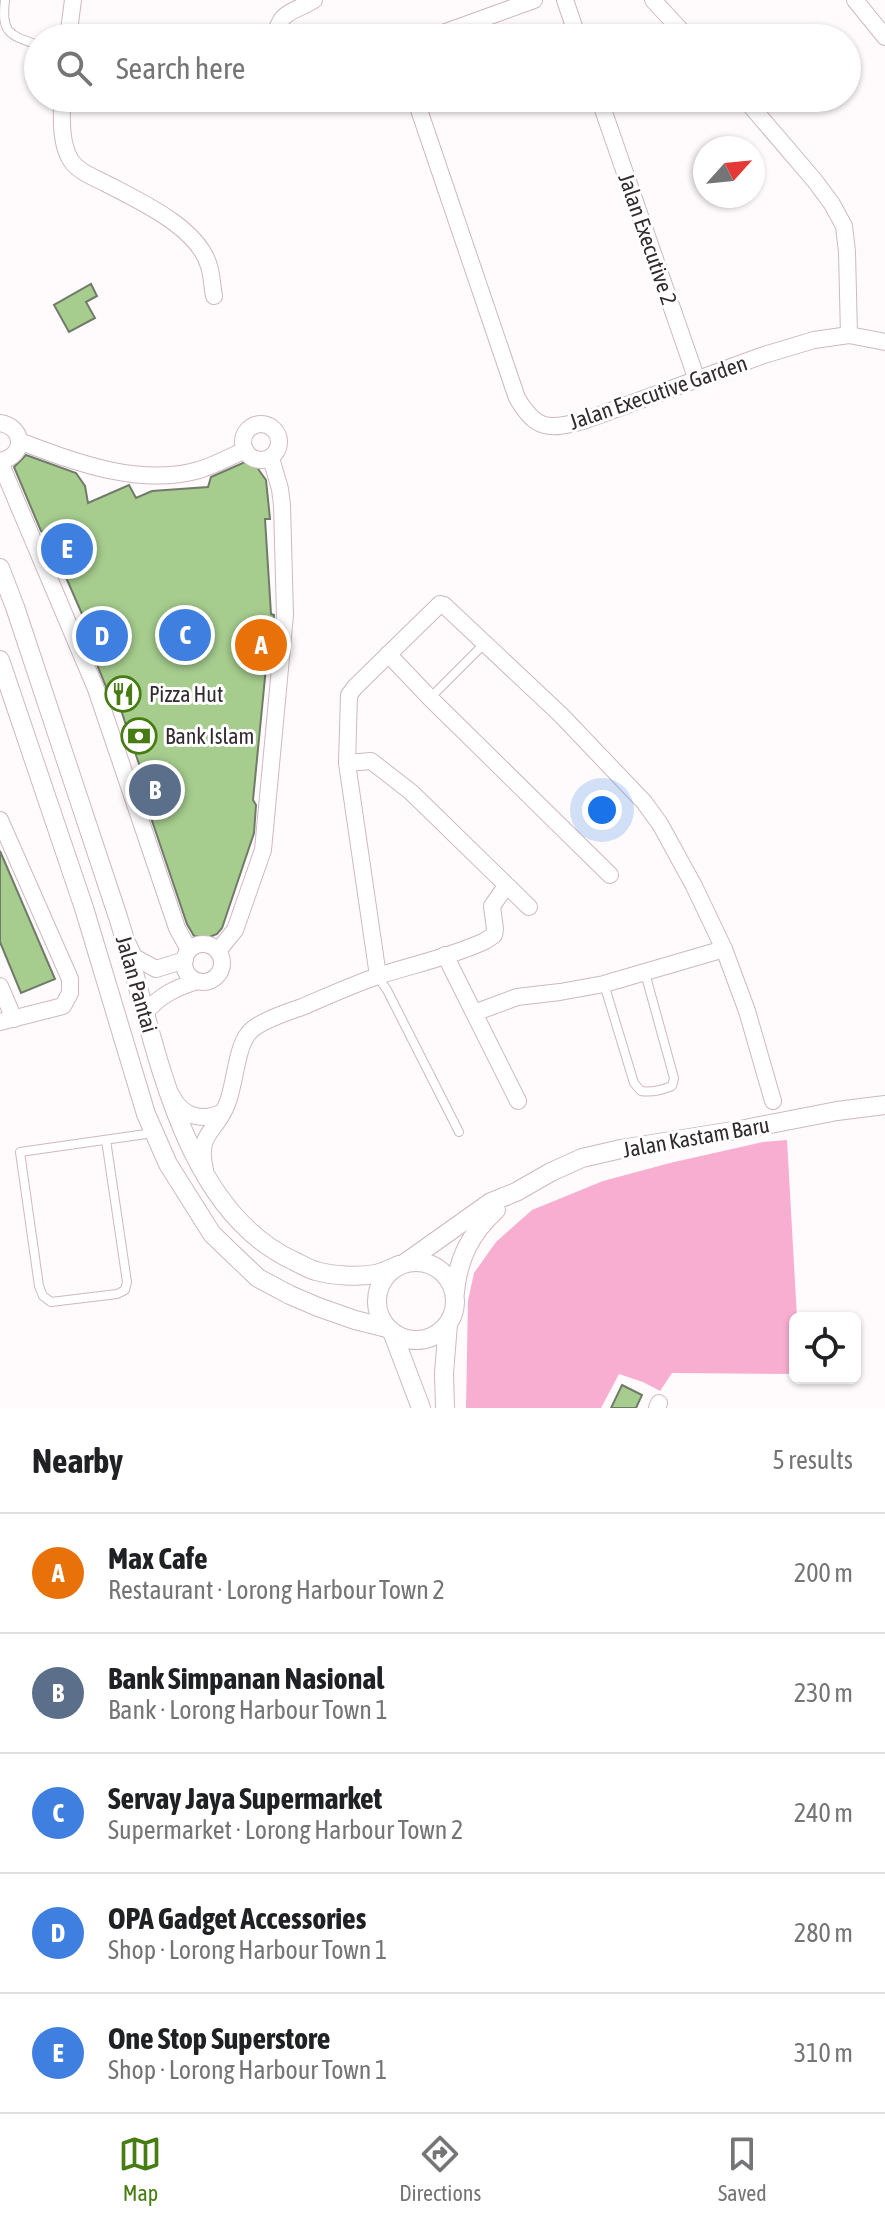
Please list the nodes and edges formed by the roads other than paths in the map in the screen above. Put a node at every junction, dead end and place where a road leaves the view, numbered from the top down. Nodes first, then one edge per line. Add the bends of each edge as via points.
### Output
1 (5, 0) edge
2 (73, 0) edge
3 (314, 0) edge
4 (534, 0) edge
5 (565, 0) edge
6 (653, 0) edge
7 (855, 0) edge
8 (70, 24) edge
9 (279, 24) edge
10 (468, 24) edge
11 (573, 24) edge
12 (675, 24) edge
13 (885, 37) edge
14 (24, 39) edge
15 (62, 112) edge
16 (420, 112) edge
17 (604, 112) edge
18 (756, 112) edge
19 (214, 296) dead end
20 (849, 335) junction
21 (885, 342) edge
22 (697, 380) junction
23 (0, 423) edge
24 (19, 441) junction
25 (245, 450) junction
26 (271, 458) junction
27 (0, 462) edge
28 (0, 568) edge
29 (484, 644) junction
30 (388, 654) junction
31 (0, 660) edge
32 (430, 698) junction
33 (347, 763) junction
34 (0, 820) edge
35 (610, 875) dead end
36 (506, 886) junction
37 (529, 907) dead end
38 (121, 928) junction
39 (724, 949) junction
40 (218, 951) junction
41 (187, 955) junction
42 (445, 955) junction
43 (645, 972) junction
44 (378, 976) junction
45 (197, 981) junction
46 (604, 984) junction
47 (0, 986) edge
48 (474, 1013) junction
49 (7, 1020) edge
50 (150, 1032) junction
51 (171, 1094) junction
52 (518, 1101) dead end
53 (773, 1101) dead end
54 (885, 1105) edge
55 (224, 1111) junction
56 (459, 1132) dead end
57 (153, 1133) junction
58 (106, 1140) junction
59 (208, 1179) junction
60 (516, 1192) junction
61 (402, 1264) junction
62 (455, 1295) junction
63 (448, 1324) junction
64 (390, 1331) junction
65 (421, 1408) edge
66 (445, 1408) edge

1 - 14 lane via 5,27
2 - 8 street
3 - 9 street
4 - 10 street
5 - 11 street
6 - 12 street
7 - 13 street
15 - 19 street via 71,162 193,239 209,266
16 - 22 street, Jalan Executive Garden via 517,398 528,416 541,425 561,427
17 - 22 street, Jalan Executive 2
18 - 20 street via 815,181 844,226
20 - 21 street, Jalan Executive Garden
20 - 22 street, Jalan Executive Garden via 814,340
23 - 24 street via 15,429
24 - 25 street via 107,470 144,474 200,470
24 - 27 street via 16,453
25 - 26 street via 256,460
25 - 26 street via 244,435 262,423 279,437
26 - 40 street via 282,505 285,615 263,850 235,930
27 - 41 street via 96,689
28 - 38 street, Jalan Pantai
29 - 30 street via 440,604
29 - 32 lane
29 - 39 street via 644,802
30 - 32 street
30 - 33 street via 349,695
31 - 57 street, Jalan Pantai
32 - 35 street
33 - 36 street via 371,761 411,792
33 - 44 street
34 - 49 street via 72,987 63,1006
36 - 37 street
36 - 42 street via 492,906 494,935
38 - 41 street via 134,957 146,965 156,969
38 - 50 street, Jalan Pantai
39 - 43 street
39 - 53 street
40 - 41 street via 200,944
40 - 45 street via 219,974
41 - 45 street via 187,972
42 - 44 street
42 - 48 street
43 - 46 street
43 - 46 lane via 674,1078 664,1090 649,1093 634,1083
44 - 55 street via 248,1033
44 - 56 lane
45 - 50 street via 157,999 146,1012
46 - 48 street via 517,997
47 - 49 street
48 - 52 street
50 - 51 street, Jalan Pantai
51 - 55 street via 193,1116
51 - 59 street, Jalan Pantai via 182,1130
54 - 60 street, Jalan Kastam Baru via 582,1158
55 - 59 street via 201,1150
57 - 58 lane
57 - 64 street, Jalan Pantai via 212,1234 258,1278 318,1307
58 - 58 lane via 20,1152 39,1286 51,1302 125,1290
59 - 61 street, Jalan Pantai via 250,1233 315,1271 377,1274
60 - 61 street, Jalan Kastam Baru via 491,1202
60 - 62 street, Jalan Kastam Baru via 480,1225 463,1251
61 - 62 street via 431,1265 442,1272
61 - 64 street via 388,1272 377,1293 380,1318
62 - 63 street
63 - 64 street via 440,1333 417,1341
63 - 66 street
64 - 65 street

